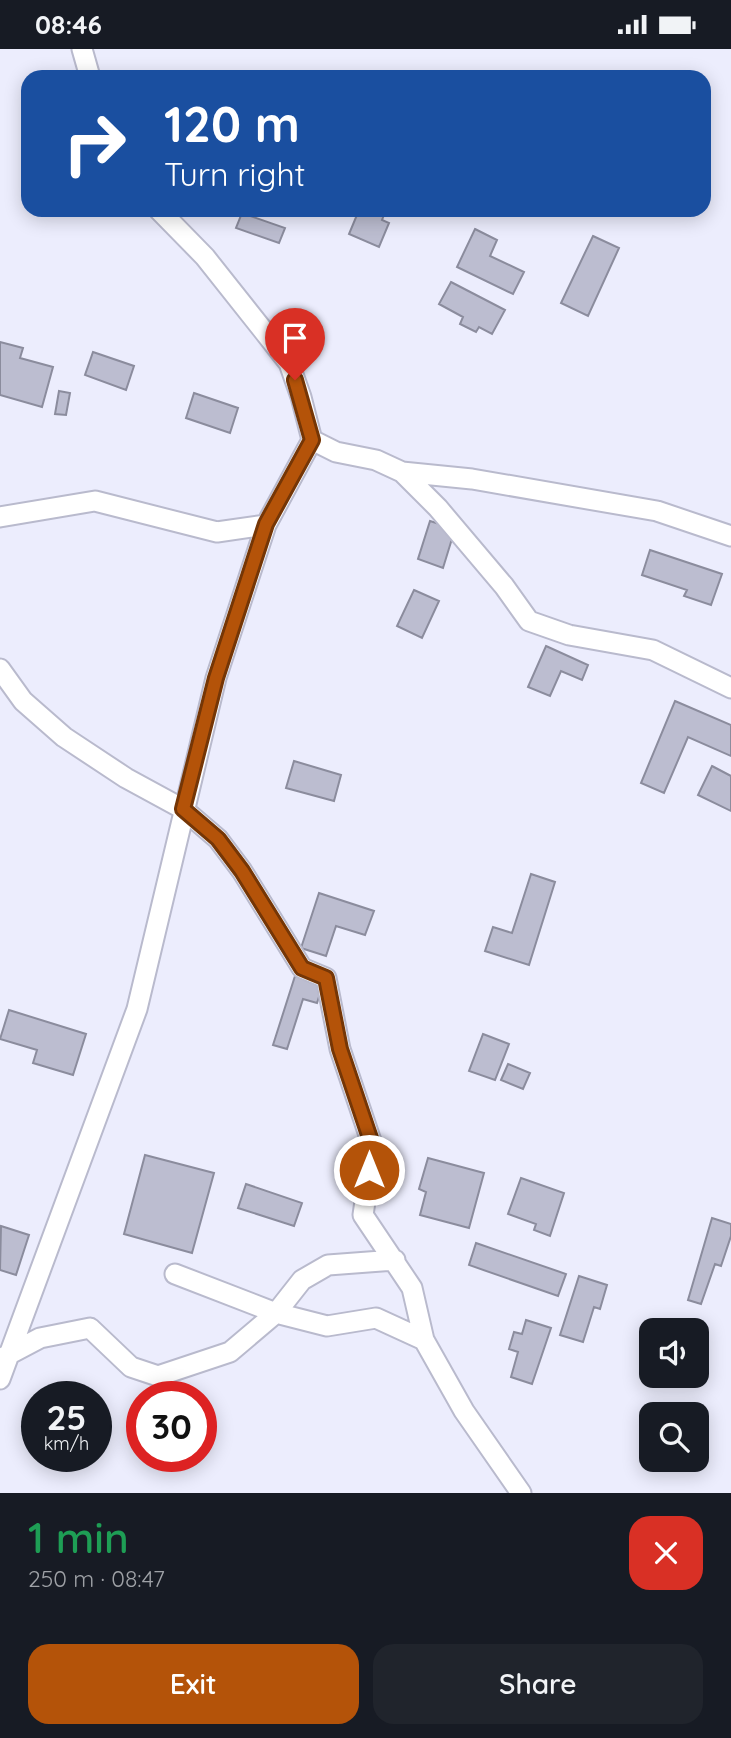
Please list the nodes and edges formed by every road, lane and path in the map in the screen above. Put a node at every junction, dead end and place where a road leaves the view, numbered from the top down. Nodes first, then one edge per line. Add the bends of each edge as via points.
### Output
1 (82, 49) edge
2 (88, 70) edge
3 (166, 217) edge
4 (312, 440) junction
5 (402, 472) junction
6 (0, 517) edge
7 (266, 524) junction
8 (731, 536) edge
9 (0, 669) edge
10 (731, 688) edge
11 (183, 809) junction
12 (395, 1260) junction
13 (175, 1273) dead end
14 (276, 1313) junction
15 (424, 1340) junction
16 (4, 1357) edge
17 (0, 1379) edge
18 (521, 1493) edge

1 - 2 street
3 - 4 street via 205,257 289,363
4 - 5 street
4 - 7 street
5 - 8 street via 472,479 657,511
5 - 10 street via 463,537 529,621 569,635 653,650
6 - 7 street via 95,501 217,532
7 - 11 street via 216,678
9 - 11 street via 23,701 64,737 125,778
11 - 12 street via 218,839 242,871 302,968 326,978 340,1049 373,1147 363,1215
11 - 16 street via 137,1009
12 - 14 street via 328,1265 302,1280
12 - 15 street via 412,1288
13 - 14 street
14 - 15 street via 327,1326 376,1318
14 - 16 street via 230,1352 158,1376 131,1367 90,1328 40,1338
15 - 18 street via 464,1411
16 - 17 street

